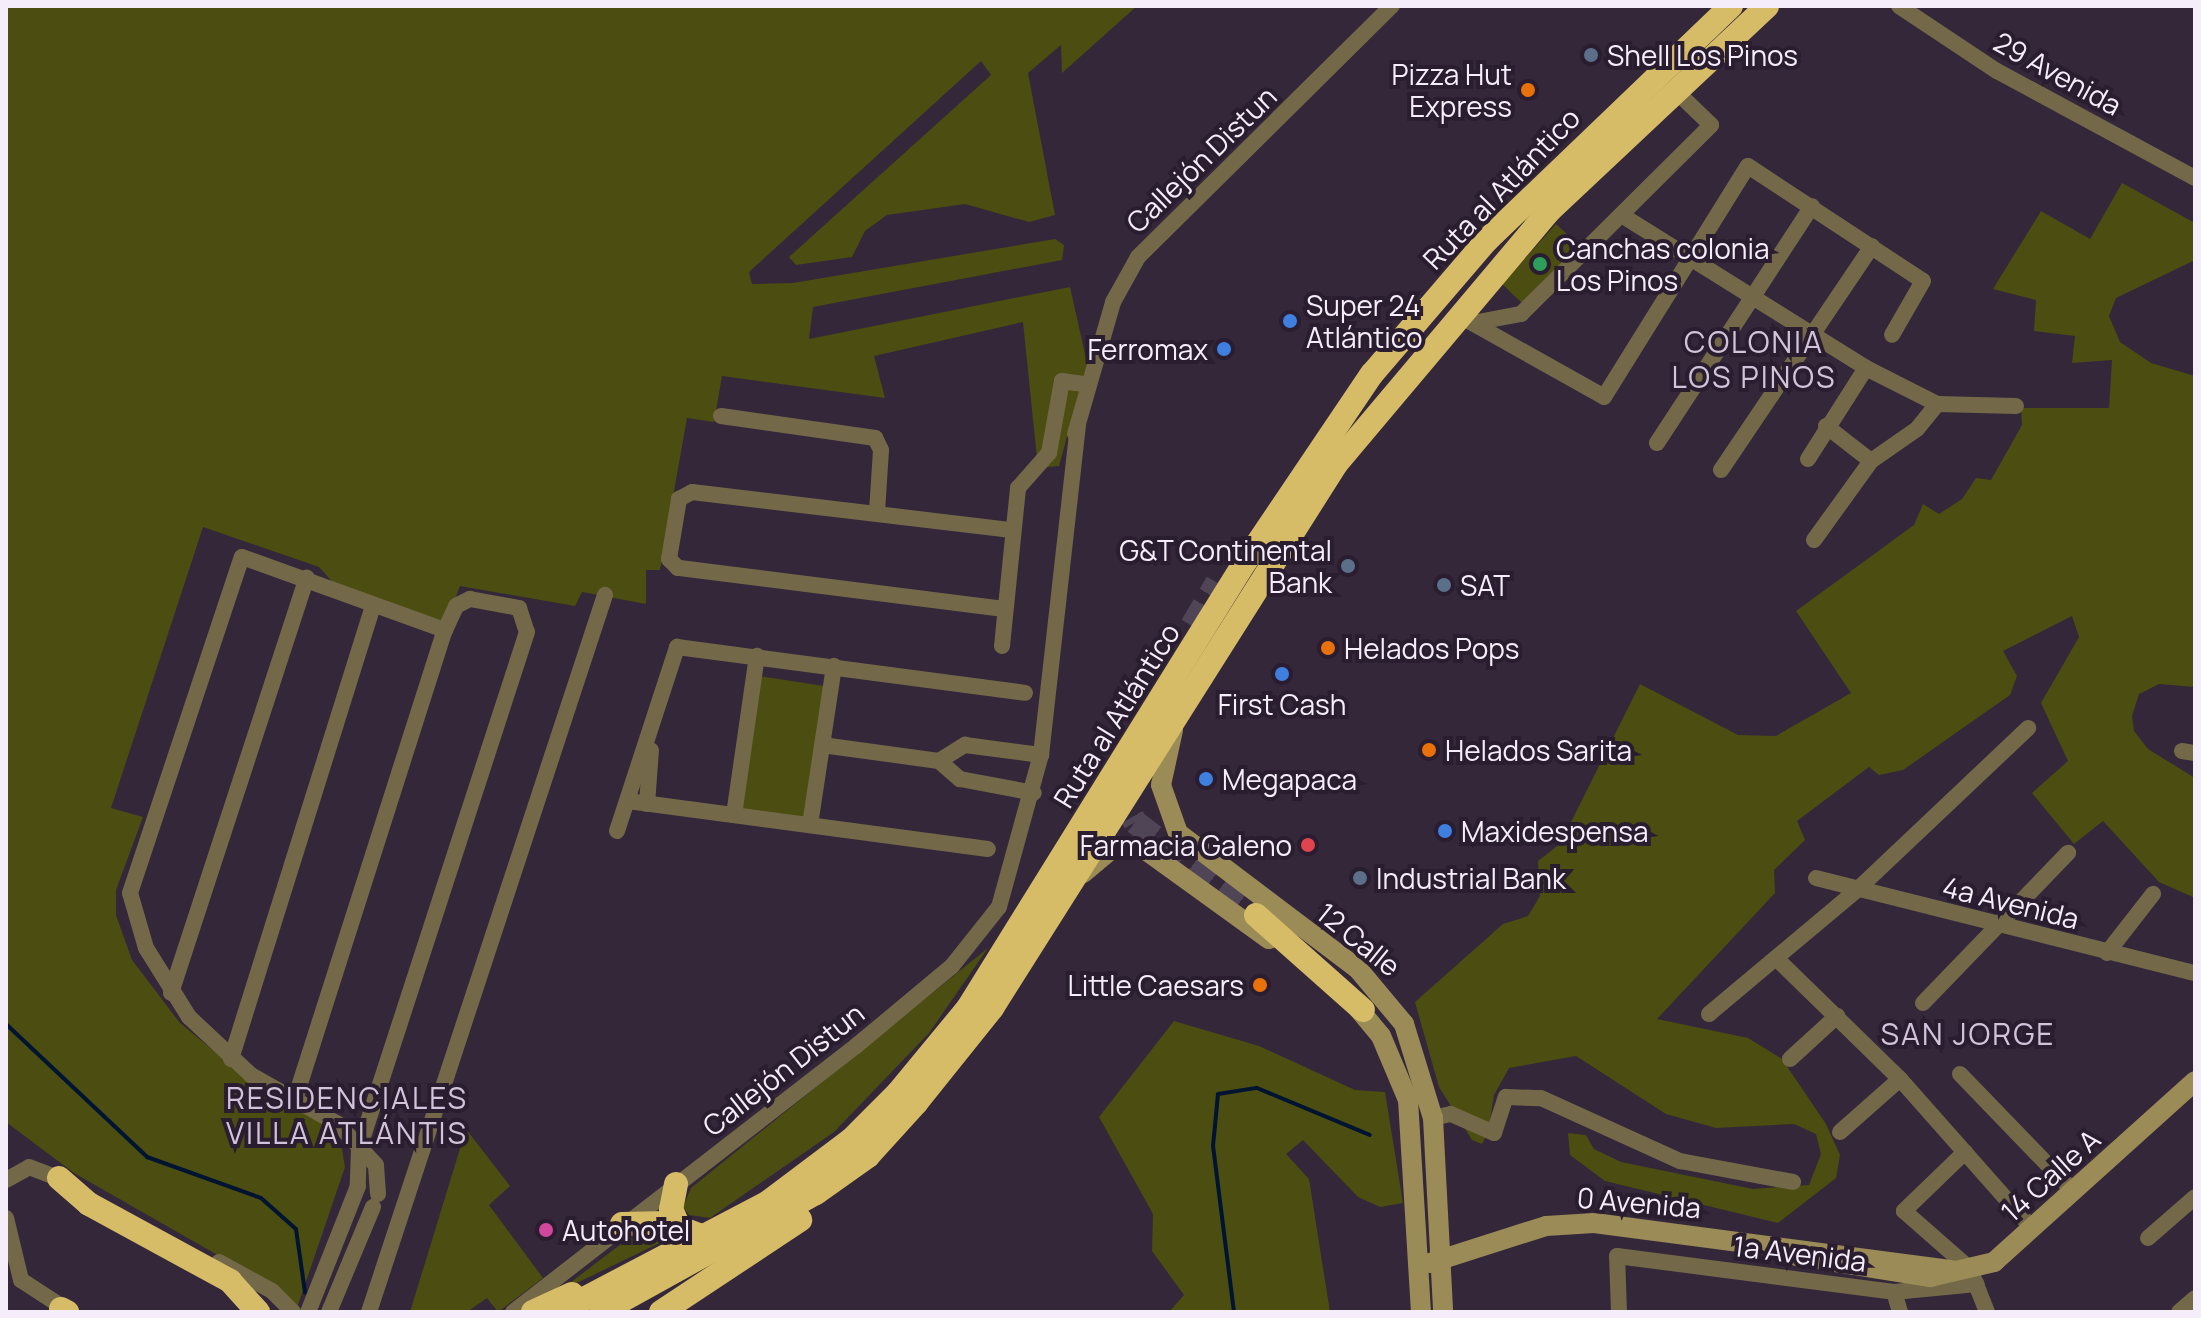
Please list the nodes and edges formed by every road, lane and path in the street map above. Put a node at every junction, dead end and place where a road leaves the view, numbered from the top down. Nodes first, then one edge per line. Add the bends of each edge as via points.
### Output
1 (1392, 6) edge
2 (1731, 6) edge
3 (1767, 6) edge
4 (1899, 6) edge
5 (1678, 93) junction
6 (2195, 178) edge
7 (1812, 206) junction
8 (1623, 216) junction
9 (1872, 246) junction
10 (1691, 260) junction
11 (1751, 296) junction
12 (1812, 332) junction
13 (1892, 335) dead end
14 (1866, 368) junction
15 (1089, 385) junction
16 (1937, 404) junction
17 (2016, 406) dead end
18 (721, 416) dead end
19 (1826, 426) junction
20 (1657, 443) dead end
21 (1315, 452) junction
22 (1808, 459) dead end
23 (1871, 461) junction
24 (1721, 470) dead end
25 (877, 512) junction
26 (1012, 530) junction
27 (1814, 540) dead end
28 (307, 578) junction
29 (1217, 583) tunnel mouth
30 (605, 595) dead end
31 (373, 607) junction
32 (1004, 609) junction
33 (445, 630) junction
34 (1002, 646) dead end
35 (757, 656) junction
36 (834, 666) junction
37 (1025, 693) dead end
38 (1178, 711) junction
39 (654, 720) junction
40 (2028, 728) dead end
41 (822, 745) junction
42 (1036, 755) junction
43 (939, 761) junction
44 (1030, 793) junction
45 (628, 801) junction
46 (647, 804) junction
47 (734, 815) junction
48 (810, 825) junction
49 (617, 831) dead end
50 (988, 849) dead end
51 (2068, 853) dead end
52 (1816, 878) dead end
53 (1859, 888) junction
54 (2153, 894) dead end
55 (1256, 915) tunnel mouth
56 (1048, 921) junction
57 (1997, 928) junction
58 (2107, 953) junction
59 (1778, 960) junction
60 (2195, 973) edge
61 (171, 993) junction
62 (1389, 1000) junction
63 (1923, 1003) dead end
64 (1363, 1010) junction
65 (1709, 1014) dead end
66 (1837, 1016) junction
67 (231, 1059) junction
68 (1790, 1059) dead end
69 (1960, 1074) dead end
70 (1402, 1077) junction
71 (1900, 1079) junction
72 (2193, 1087) edge
73 (296, 1096) junction
74 (1433, 1118) junction
75 (1840, 1132) dead end
76 (359, 1149) junction
77 (1965, 1152) junction
78 (868, 1156) junction
79 (59, 1178) junction
80 (6, 1180) edge
81 (1793, 1182) dead end
82 (676, 1184) junction
83 (358, 1186) junction
84 (2073, 1191) junction
85 (376, 1196) junction
86 (2195, 1197) edge
87 (6, 1218) edge
88 (622, 1224) junction
89 (679, 1227) junction
90 (2032, 1228) junction
91 (707, 1238) junction
92 (2148, 1238) dead end
93 (667, 1259) junction
94 (1441, 1262) junction
95 (1419, 1264) junction
96 (1966, 1274) junction
97 (720, 1276) junction
98 (1894, 1292) junction
99 (2195, 1298) edge
100 (66, 1311) edge
101 (258, 1312) edge
102 (293, 1312) edge
103 (308, 1312) edge
104 (329, 1312) edge
105 (369, 1312) edge
106 (513, 1312) edge
107 (533, 1312) edge
108 (559, 1312) edge
109 (601, 1312) edge
110 (631, 1312) edge
111 (661, 1312) edge
112 (1421, 1312) edge
113 (1443, 1312) edge
114 (1619, 1312) edge
115 (1900, 1312) edge
116 (1987, 1312) edge
117 (2179, 1312) edge

1 - 15 street, Callejón Distun via 1138,257 1113,302
2 - 21 highway, Ruta al Atlántico via 1487,240
3 - 5 highway, Ruta al Atlántico
4 - 6 street, 29 Avenida via 1997,71
5 - 8 street via 1711,125
5 - 38 highway, Ruta al Atlántico via 1549,211 1437,335 1322,484
7 - 9 street
7 - 10 street via 1748,166
7 - 11 street
8 - 10 street
8 - 10 street via 1514,320 1473,321 1604,397
9 - 12 street
9 - 13 street via 1923,281
10 - 11 street
11 - 12 street
11 - 20 street
12 - 14 street
12 - 24 street
14 - 16 street
14 - 19 street
15 - 26 street via 1062,381 1056,389 1049,453 1018,488
15 - 42 street, Callejón Distun via 1078,424
16 - 17 street
16 - 23 street
18 - 25 street via 875,438 881,450
19 - 22 street
19 - 23 street
21 - 29 highway via 1287,472
21 - 91 highway, Ruta al Atlántico via 968,1008 851,1140
23 - 27 street
25 - 26 street
25 - 32 street via 685,493 669,559 678,568
26 - 32 street
28 - 31 street
28 - 61 street
28 - 61 street via 255,557 242,557 236,567 130,893 146,948
30 - 105 street
31 - 33 street
31 - 67 street
32 - 34 street
33 - 73 street
33 - 76 street via 456,606 470,599 488,598 527,616
35 - 36 street
35 - 39 street via 677,647
35 - 47 street
36 - 37 street
36 - 41 street
38 - 56 highway, Ruta al Atlántico
38 - 62 main road, 12 Calle via 1161,785 1178,833
39 - 45 street
39 - 46 street
40 - 53 street
41 - 43 street
41 - 48 street
42 - 43 street via 965,745
42 - 44 street, Callejón Distun
43 - 44 street via 960,779
44 - 82 street, Callejón Distun via 999,907 952,966
45 - 46 street
45 - 49 street
46 - 47 street
47 - 48 street
48 - 50 street
51 - 57 street
52 - 53 street, 4a Avenida
53 - 57 street, 4a Avenida
53 - 59 street
54 - 58 street
55 - 64 highway
56 - 64 main road, 12 Calle via 1101,856 1125,847 1144,849
56 - 78 highway, Ruta al Atlántico via 984,1020
57 - 58 street, 4a Avenida
57 - 63 street
58 - 60 street, 4a Avenida
59 - 65 street
59 - 66 street
61 - 67 street
62 - 70 main road via 1383,1017
62 - 74 main road, 12 Calle via 1421,1063
64 - 70 main road, 12 Calle
66 - 68 street
66 - 71 street
67 - 73 street
69 - 84 street
70 - 95 main road, 12 Calle via 1413,1129
71 - 75 street
71 - 77 street
72 - 84 main road, 14 Calle A
73 - 76 street via 327,1114
74 - 81 street via 1451,1114 1494,1133 1506,1097 1541,1098 1680,1161
74 - 94 main road, 12 Calle
76 - 83 street
76 - 85 street via 379,1171
77 - 90 street
77 - 96 street via 1904,1211
78 - 97 highway via 823,1203
78 - 109 highway, Ruta al Atlántico via 716,1254
79 - 80 street via 29,1167
79 - 101 highway via 240,1288
79 - 102 street via 272,1291
82 - 88 street, Callejón Distun
82 - 89 highway via 671,1209
83 - 85 street
83 - 103 street
84 - 90 main road, 14 Calle A
85 - 104 street
86 - 92 street
87 - 100 street via 21,1280
88 - 89 highway
88 - 106 street, Callejón Distun
89 - 91 highway
90 - 96 main road, 14 Calle A via 1994,1262
91 - 93 highway, Ruta al Atlántico
93 - 107 highway via 633,1266
93 - 108 highway, Ruta al Atlántico
94 - 95 main road, 0 Avenida
94 - 96 main road, 0 Avenida via 1561,1223 1763,1244 1864,1271 1930,1277
94 - 113 main road, 12 Calle
95 - 112 main road, 12 Calle
96 - 98 street, 1a Avenida
96 - 116 street
97 - 110 highway via 688,1284
97 - 111 highway
98 - 114 street, 1a Avenida via 1617,1256
98 - 115 street
99 - 117 street

